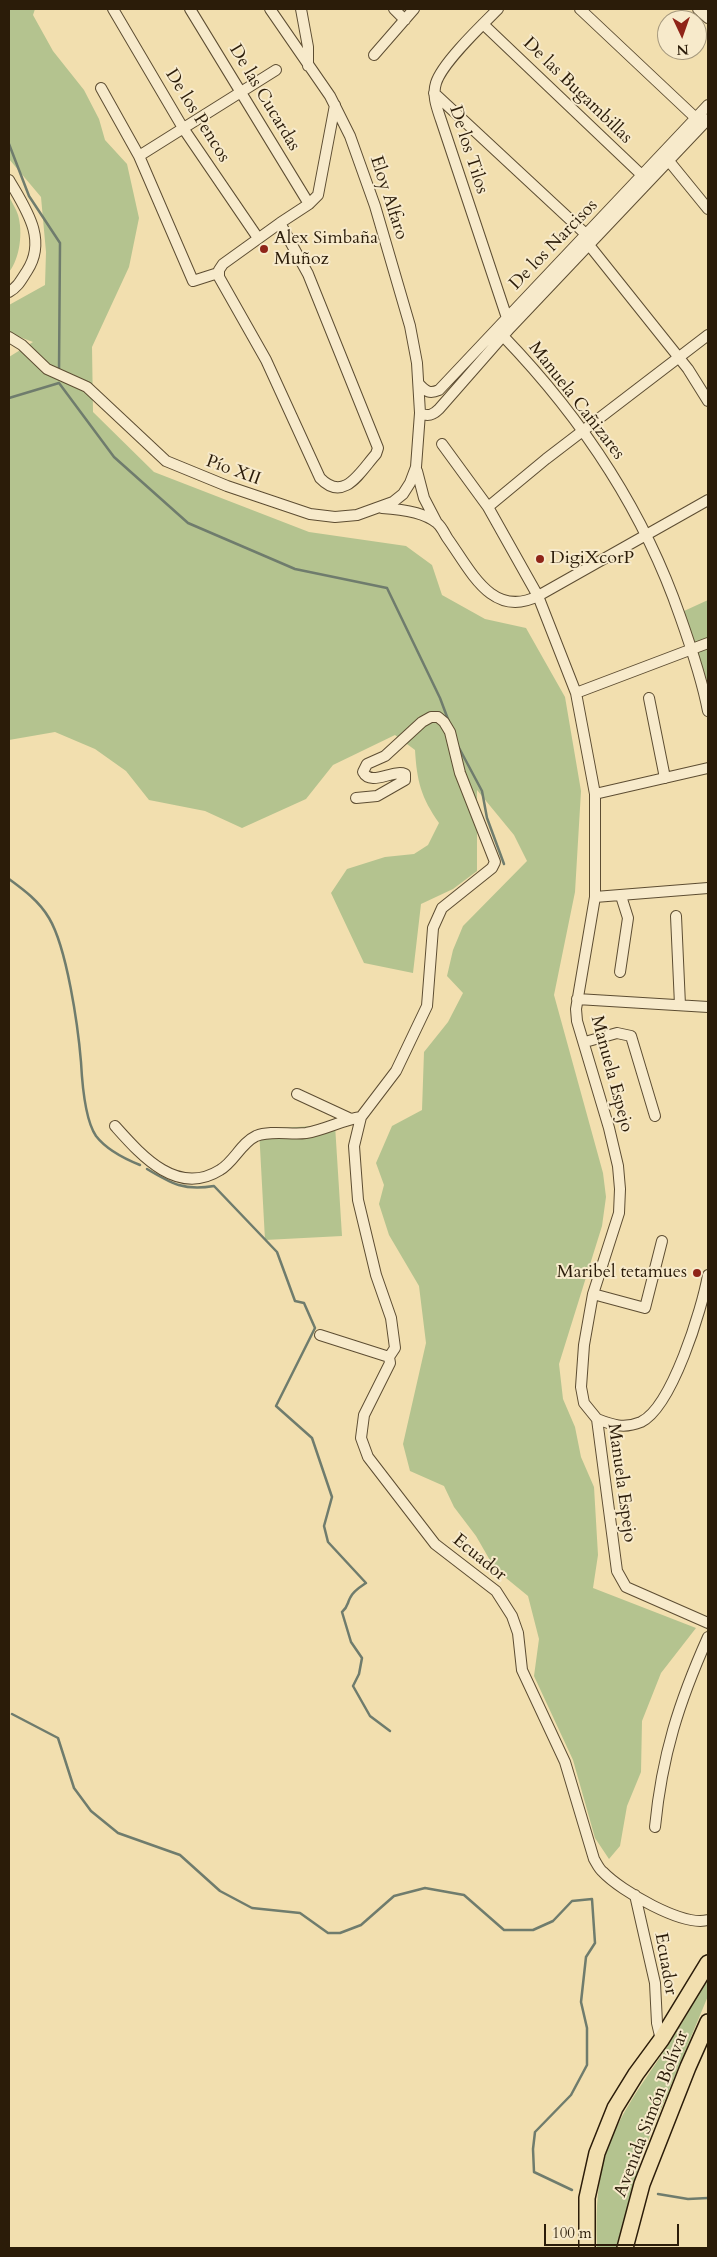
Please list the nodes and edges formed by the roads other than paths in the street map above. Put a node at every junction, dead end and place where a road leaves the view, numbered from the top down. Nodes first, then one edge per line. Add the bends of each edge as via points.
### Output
1 (113, 9) edge
2 (190, 9) edge
3 (270, 9) edge
4 (302, 9) edge
5 (394, 9) edge
6 (414, 9) edge
7 (498, 9) edge
8 (580, 9) edge
9 (698, 9) edge
10 (708, 18) edge
11 (405, 20) junction
12 (483, 24) junction
13 (374, 55) dead end
14 (308, 66) junction
15 (276, 70) dead end
16 (101, 88) dead end
17 (242, 90) junction
18 (434, 93) junction
19 (335, 105) junction
20 (708, 105) edge
21 (703, 120) edge
22 (183, 128) junction
23 (139, 156) junction
24 (666, 157) junction
25 (646, 179) junction
26 (9, 180) edge
27 (309, 204) junction
28 (708, 209) edge
29 (280, 223) junction
30 (258, 238) junction
31 (589, 240) junction
32 (218, 273) junction
33 (9, 292) edge
34 (507, 318) junction
35 (708, 335) edge
36 (503, 336) junction
37 (9, 337) edge
38 (679, 358) junction
39 (419, 384) junction
40 (708, 401) edge
41 (423, 414) junction
42 (584, 431) junction
43 (442, 444) dead end
44 (416, 467) junction
45 (708, 500) edge
46 (488, 507) junction
47 (380, 508) junction
48 (437, 523) junction
49 (648, 535) junction
50 (538, 596) junction
51 (708, 643) edge
52 (692, 648) junction
53 (576, 693) junction
54 (649, 698) dead end
55 (708, 711) edge
56 (708, 768) edge
57 (665, 778) junction
58 (595, 794) junction
59 (356, 798) dead end
60 (708, 888) edge
61 (621, 896) junction
62 (594, 897) junction
63 (676, 916) dead end
64 (620, 972) dead end
65 (577, 999) junction
66 (680, 1005) junction
67 (708, 1007) edge
68 (585, 1042) junction
69 (297, 1094) dead end
70 (655, 1116) dead end
71 (356, 1118) junction
72 (114, 1126) dead end
73 (662, 1241) dead end
74 (708, 1275) edge
75 (593, 1294) junction
76 (320, 1335) dead end
77 (389, 1358) junction
78 (597, 1419) junction
79 (708, 1623) edge
80 (708, 1637) edge
81 (655, 1826) dead end
82 (635, 1895) junction
83 (708, 1920) edge
84 (708, 1963) edge
85 (708, 2022) edge
86 (662, 2040) junction
87 (587, 2248) edge
88 (625, 2248) edge

1 - 22 street, De los Pencos
2 - 17 street, De las Cucardas
3 - 14 street, Eloy Alfaro
4 - 14 street
5 - 11 street
6 - 11 street
7 - 12 street, De los Tilos
8 - 21 street
9 - 10 street
11 - 13 street
12 - 18 street, De los Tilos via 439,75
12 - 25 street, De las Bugambillas
14 - 19 street, Eloy Alfaro
15 - 17 street
16 - 23 street
17 - 22 street
17 - 27 street, De las Cucardas
18 - 31 street
18 - 34 street, De los Tilos via 440,120
19 - 27 street via 319,191
19 - 39 street, Eloy Alfaro via 355,150 394,267 414,344
20 - 21 street, De los Narcisos
21 - 24 street, De los Narcisos
22 - 23 street
22 - 30 street, De los Pencos
23 - 32 street via 193,281
24 - 25 street, De los Narcisos
24 - 28 street
25 - 31 street, De los Narcisos
26 - 33 street via 28,214 35,232 36,248 30,266 16,288
27 - 29 street
29 - 30 street
29 - 32 street via 308,274 378,448 345,487 332,488 320,478 266,360
30 - 32 street via 223,264
31 - 34 street, De los Narcisos
31 - 36 street, De los Narcisos
31 - 38 street
34 - 39 street, De los Narcisos via 439,390 431,393
35 - 38 street
36 - 41 street, De los Narcisos via 439,409 431,415
36 - 42 street, Manuela Cañizares via 544,380
37 - 47 street, Pío XII via 47,369 88,387 166,461 178,467 280,506 310,514 342,516
38 - 40 street
38 - 42 street
39 - 41 street, Eloy Alfaro
41 - 44 street, Pío XII
42 - 46 street
42 - 49 street, Manuela Cañizares via 620,483
43 - 46 street, Manuela Espejo
44 - 47 street, Pío XII via 403,494
44 - 48 street via 418,482
45 - 49 street
46 - 50 street, Manuela Espejo
47 - 48 street via 408,512
48 - 50 street via 482,587 492,596 513,603
49 - 50 street
49 - 52 street, Manuela Cañizares
50 - 53 street, Manuela Espejo
51 - 52 street
52 - 53 street
52 - 55 street, Manuela Cañizares
53 - 58 street, Manuela Espejo
54 - 57 street
56 - 57 street
57 - 58 street
58 - 62 street, Manuela Espejo
59 - 71 street via 378,796 405,780 405,774 400,773 369,778 364,768 385,756 422,722 438,717 450,732 460,773 495,862 437,916 432,928 427,1006 396,1072
60 - 61 street
61 - 62 street
61 - 64 street via 628,918
62 - 65 street, Manuela Espejo
63 - 66 street
65 - 66 street
65 - 68 street, Manuela Espejo via 577,1021
66 - 67 street
68 - 70 street via 617,1033 631,1036
68 - 75 street, Manuela Espejo via 609,1128 620,1189 619,1213
69 - 71 street
71 - 72 street via 307,1133 256,1136 222,1170 205,1177 185,1178 165,1173 143,1157
71 - 77 street, Ecuador via 353,1160 358,1200 390,1318 395,1348
73 - 75 street via 645,1308
74 - 78 street via 686,1354 658,1407 642,1421 627,1426
75 - 78 street, Manuela Espejo via 581,1387 584,1403
76 - 77 street
77 - 82 street, Ecuador via 390,1363 364,1415 361,1438 368,1457 435,1544 496,1591 512,1616 518,1633 522,1670 565,1762 594,1859 614,1883
78 - 79 street, Manuela Espejo via 620,1578 626,1587
80 - 81 street via 670,1735 659,1785
82 - 83 street, Ecuador via 679,1918 694,1922
82 - 86 street, Ecuador via 655,1983 657,2023
84 - 86 highway, Avenida Simón Bolívar
85 - 88 highway, Avenida Simón Bolívar via 642,2184
86 - 87 highway, Avenida Simón Bolívar via 615,2108 597,2153 587,2198

